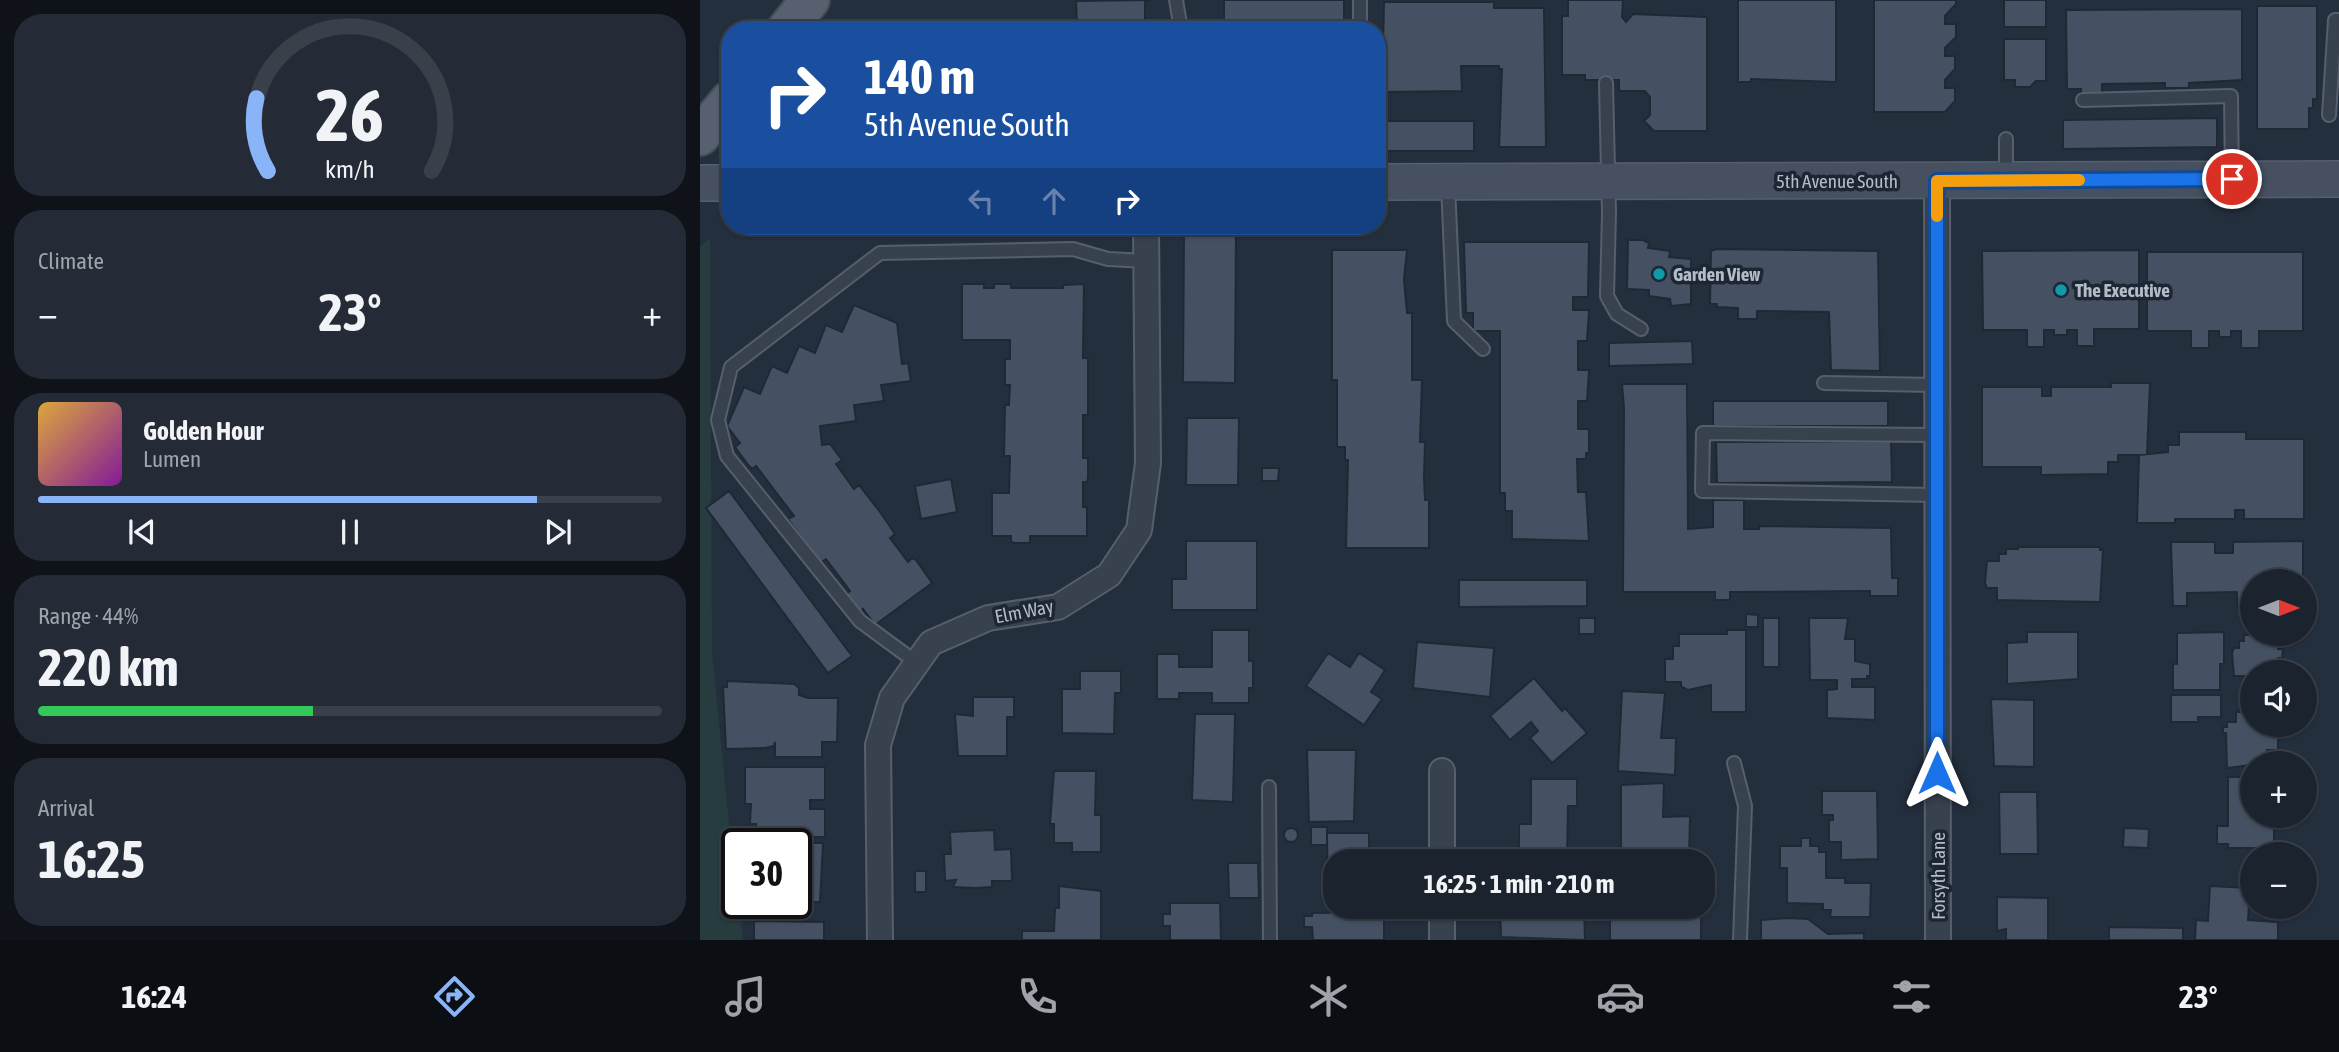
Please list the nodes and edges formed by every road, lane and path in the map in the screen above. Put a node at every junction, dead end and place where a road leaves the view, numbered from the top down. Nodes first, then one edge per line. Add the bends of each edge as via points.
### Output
1 (810, 0) edge
2 (1176, 0) edge
3 (1360, 0) edge
4 (2339, 20) edge
5 (793, 21) edge
6 (1180, 21) edge
7 (1360, 21) edge
8 (1606, 83) dead end
9 (2083, 100) dead end
10 (721, 111) edge
11 (2329, 115) dead end
12 (700, 136) edge
13 (2006, 139) dead end
14 (2232, 179) junction
15 (2339, 179) edge
16 (1448, 181) junction
17 (1609, 181) junction
18 (1937, 181) junction
19 (2006, 181) junction
20 (1386, 182) edge
21 (700, 183) edge
22 (721, 183) edge
23 (1146, 235) edge
24 (1147, 261) junction
25 (1641, 329) dead end
26 (1483, 349) dead end
27 (1824, 383) dead end
28 (1936, 384) junction
29 (1935, 435) junction
30 (1936, 495) junction
31 (917, 663) junction
32 (1734, 763) dead end
33 (1442, 771) dead end
34 (1269, 787) dead end
35 (1442, 849) edge
36 (1442, 919) edge
37 (880, 940) edge
38 (1270, 940) edge
39 (1442, 940) edge
40 (1740, 940) edge
41 (1938, 940) edge

1 - 5 main road
2 - 6 lane
3 - 7 lane
4 - 11 lane via 2335,20
8 - 17 lane
9 - 14 lane via 2231,96
10 - 12 main road
13 - 19 lane
14 - 15 main road, 5th Avenue South
14 - 19 main road, 5th Avenue South
16 - 17 main road, 5th Avenue South
16 - 20 main road, 5th Avenue South
16 - 26 lane via 1454,321
17 - 18 main road, 5th Avenue South
17 - 25 lane via 1607,296 1617,314
18 - 19 main road, 5th Avenue South
18 - 28 street, Forsyth Lane
21 - 22 main road
23 - 24 street, Elm Way
24 - 31 street, Elm Way via 1148,463 1139,530 1109,575 1058,607 988,618 931,643
24 - 31 lane via 1073,249 880,253 731,367 718,419 727,456 860,621
27 - 28 lane
28 - 29 street, Forsyth Lane
29 - 30 street, Forsyth Lane
29 - 30 lane via 1703,433 1702,491
30 - 41 street, Forsyth Lane
31 - 37 street, Elm Way via 892,698 878,745
32 - 40 lane via 1745,806
33 - 35 street
34 - 38 lane
36 - 39 street

